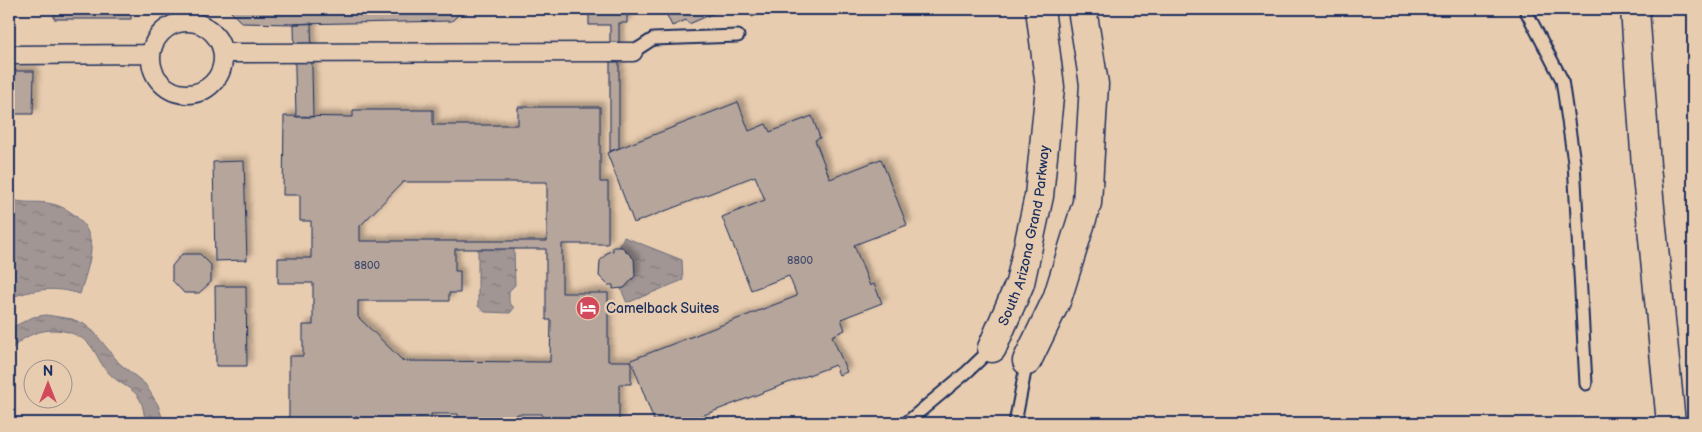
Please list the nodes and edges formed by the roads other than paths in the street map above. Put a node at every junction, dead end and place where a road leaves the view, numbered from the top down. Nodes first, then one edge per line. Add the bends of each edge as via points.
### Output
1 (1040, 9) edge
2 (1082, 9) edge
3 (1526, 9) edge
4 (1635, 9) edge
5 (738, 36) dead end
6 (633, 52) joint
7 (223, 53) junction
8 (151, 54) junction
9 (9, 55) edge
10 (992, 348) joint
11 (1027, 361) joint
12 (1586, 384) dead end
13 (906, 423) edge
14 (1015, 423) edge
15 (1671, 423) edge

1 - 10 main road, South Arizona Grand Parkway via 1050,87 1039,196 1020,284
2 - 11 main road via 1094,84 1087,204 1057,299
3 - 12 lane via 1562,80 1574,162
4 - 15 main road via 1646,166
5 - 6 lane via 653,39
6 - 7 street
7 - 8 street via 215,35 207,28 188,22 163,31
7 - 8 street via 219,74 213,83 204,90 183,94 162,84 155,76
8 - 9 street
10 - 13 lane, South Arizona Grand Parkway
11 - 14 lane

